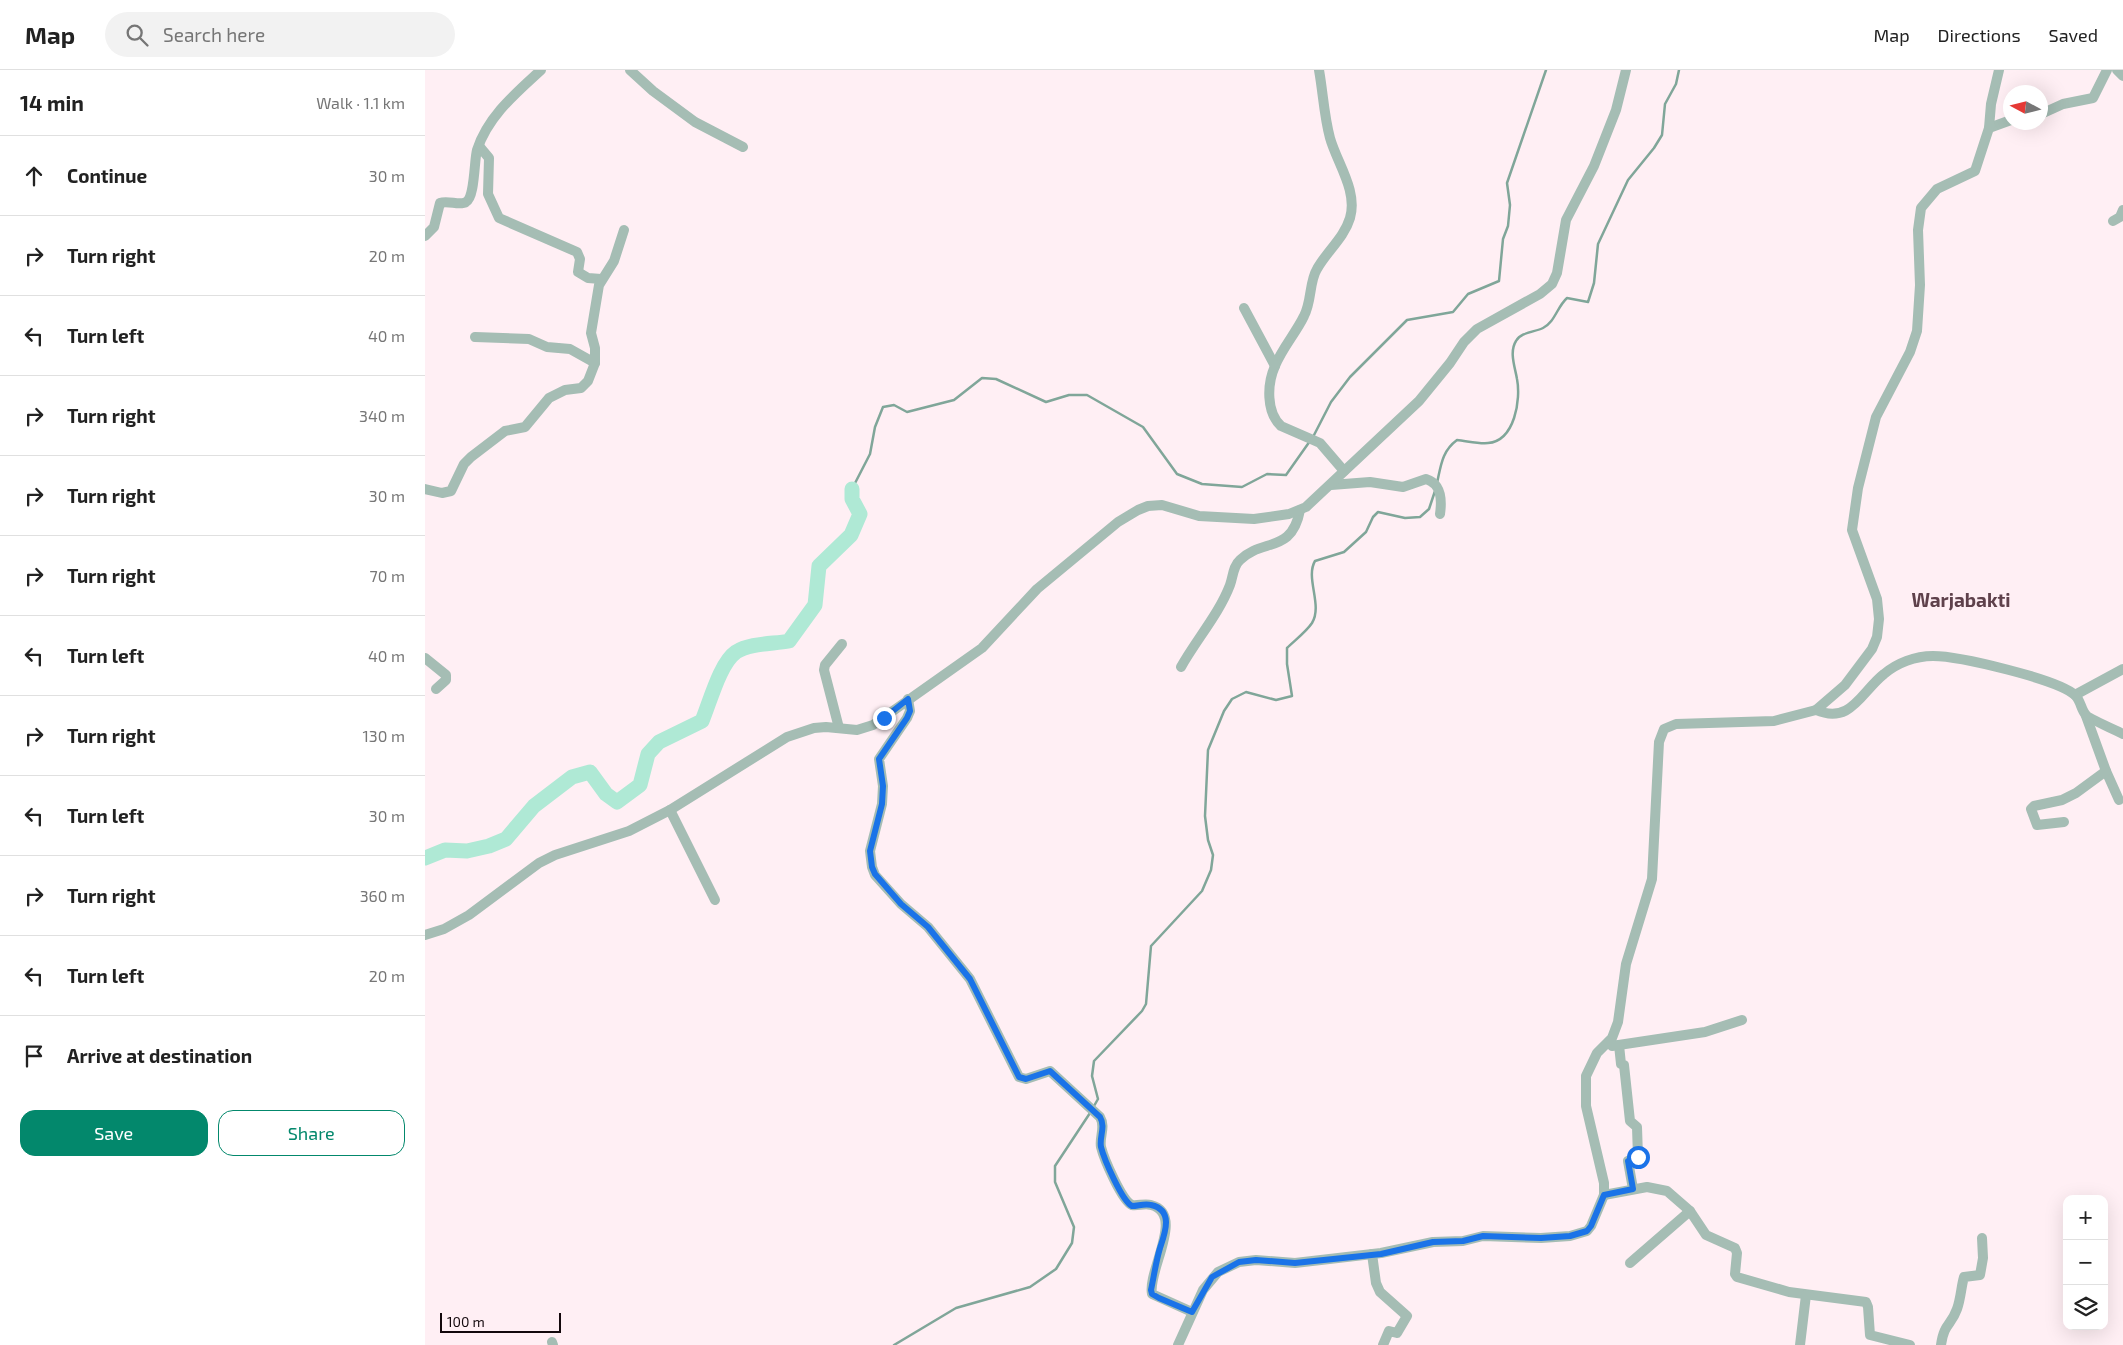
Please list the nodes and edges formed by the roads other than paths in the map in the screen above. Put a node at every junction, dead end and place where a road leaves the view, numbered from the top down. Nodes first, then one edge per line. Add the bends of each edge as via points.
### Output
1 (541, 70) edge
2 (631, 70) edge
3 (1319, 70) edge
4 (1626, 70) edge
5 (1999, 70) edge
6 (2107, 70) edge
7 (2117, 70) edge
8 (2123, 76) edge
9 (2048, 111) edge
10 (2003, 123) edge
11 (1989, 128) junction
12 (479, 146) junction
13 (743, 147) dead end
14 (2123, 210) edge
15 (2113, 221) dead end
16 (624, 230) dead end
17 (425, 236) edge
18 (601, 279) junction
19 (1244, 308) dead end
20 (475, 337) dead end
21 (595, 363) junction
22 (1275, 366) junction
23 (1344, 471) junction
24 (1331, 485) junction
25 (425, 489) edge
26 (1300, 510) junction
27 (1440, 514) dead end
28 (842, 644) dead end
29 (425, 658) edge
30 (1181, 667) dead end
31 (2123, 669) edge
32 (436, 689) dead end
33 (2075, 695) junction
34 (908, 699) junction
35 (1816, 710) junction
36 (2086, 716) junction
37 (839, 728) junction
38 (2123, 734) edge
39 (2106, 771) junction
40 (2119, 800) dead end
41 (670, 810) junction
42 (2064, 822) dead end
43 (715, 900) dead end
44 (425, 935) edge
45 (1742, 1020) dead end
46 (1619, 1045) junction
47 (1604, 1047) junction
48 (1633, 1189) junction
49 (1604, 1195) junction
50 (1690, 1212) junction
51 (1982, 1238) dead end
52 (1372, 1254) junction
53 (1630, 1263) dead end
54 (1806, 1295) junction
55 (1192, 1312) junction
56 (1179, 1345) edge
57 (1383, 1345) edge
58 (1800, 1345) edge
59 (1911, 1345) edge
60 (1941, 1345) edge

1 - 12 street via 491,121
2 - 13 street via 695,122
3 - 22 street via 1330,138 1345,176 1351,216 1344,232 1316,270 1304,316
4 - 23 street via 1616,110 1566,220 1557,273 1552,284 1477,329 1419,401
5 - 11 street
6 - 9 street via 2093,98
7 - 8 street
10 - 11 street
11 - 35 street via 1981,158 1973,173 1937,189 1925,202 1920,214 1917,331 1872,428 1853,510 1853,530 1877,599 1879,628 1872,649 1845,685
12 - 17 street via 468,200 464,203 440,203 434,228
12 - 18 street via 489,158 489,194 497,216 571,249 580,257 578,272 588,278
14 - 15 street
16 - 18 street via 614,261
18 - 21 street via 591,333
19 - 22 street
20 - 21 street via 529,339 547,347 570,349
21 - 25 street via 588,381 581,388 565,390 549,398 527,426 505,431 464,464 451,491 442,493
22 - 23 street via 1270,402 1272,416 1281,426 1320,443
23 - 24 street
24 - 26 street
24 - 27 street via 1370,482 1403,487 1426,479 1434,482 1439,490 1442,500
26 - 30 street via 1296,527 1283,540 1245,556 1237,563 1230,586
26 - 34 street via 1255,519 1199,516 1162,505 1138,510 1118,522 1037,589 983,648
28 - 37 street via 824,670
29 - 32 street via 446,676
31 - 33 street
33 - 35 street via 2009,670 1932,656 1892,668 1855,705 1843,712 1833,714
33 - 36 street
34 - 37 street via 873,725 857,730
34 - 55 street via 910,711 907,718 879,759 882,804 870,851 875,874 901,904 928,927 970,979 1019,1077 1026,1079 1049,1071 1098,1114 1103,1122 1102,1150 1124,1199 1132,1206 1153,1205 1161,1209 1165,1217 1166,1234 1160,1248 1152,1294
35 - 47 street via 1774,721 1676,724 1664,729 1658,751 1652,879 1626,964 1618,1022 1612,1038
36 - 38 street
36 - 39 street
37 - 41 street via 814,728 787,737
39 - 40 street
39 - 42 street via 2076,793 2031,809 2037,825
41 - 43 street
41 - 44 street via 629,831 539,863 469,915
45 - 46 street via 1705,1032
46 - 47 street
46 - 48 street via 1630,1121 1637,1127 1638,1157 1628,1161
47 - 49 street via 1597,1053 1588,1072 1585,1094
48 - 49 street
48 - 50 street via 1667,1191
49 - 52 street via 1591,1226 1581,1234 1541,1238 1483,1236
50 - 53 street
50 - 54 street via 1706,1235 1737,1250 1737,1277
51 - 60 street via 1980,1275 1964,1277 1957,1307 1944,1326
52 - 55 street via 1287,1263 1239,1262 1212,1277
52 - 57 street via 1380,1292 1407,1316 1397,1333 1389,1331
54 - 58 street
54 - 59 street via 1865,1302 1870,1335
55 - 56 street

